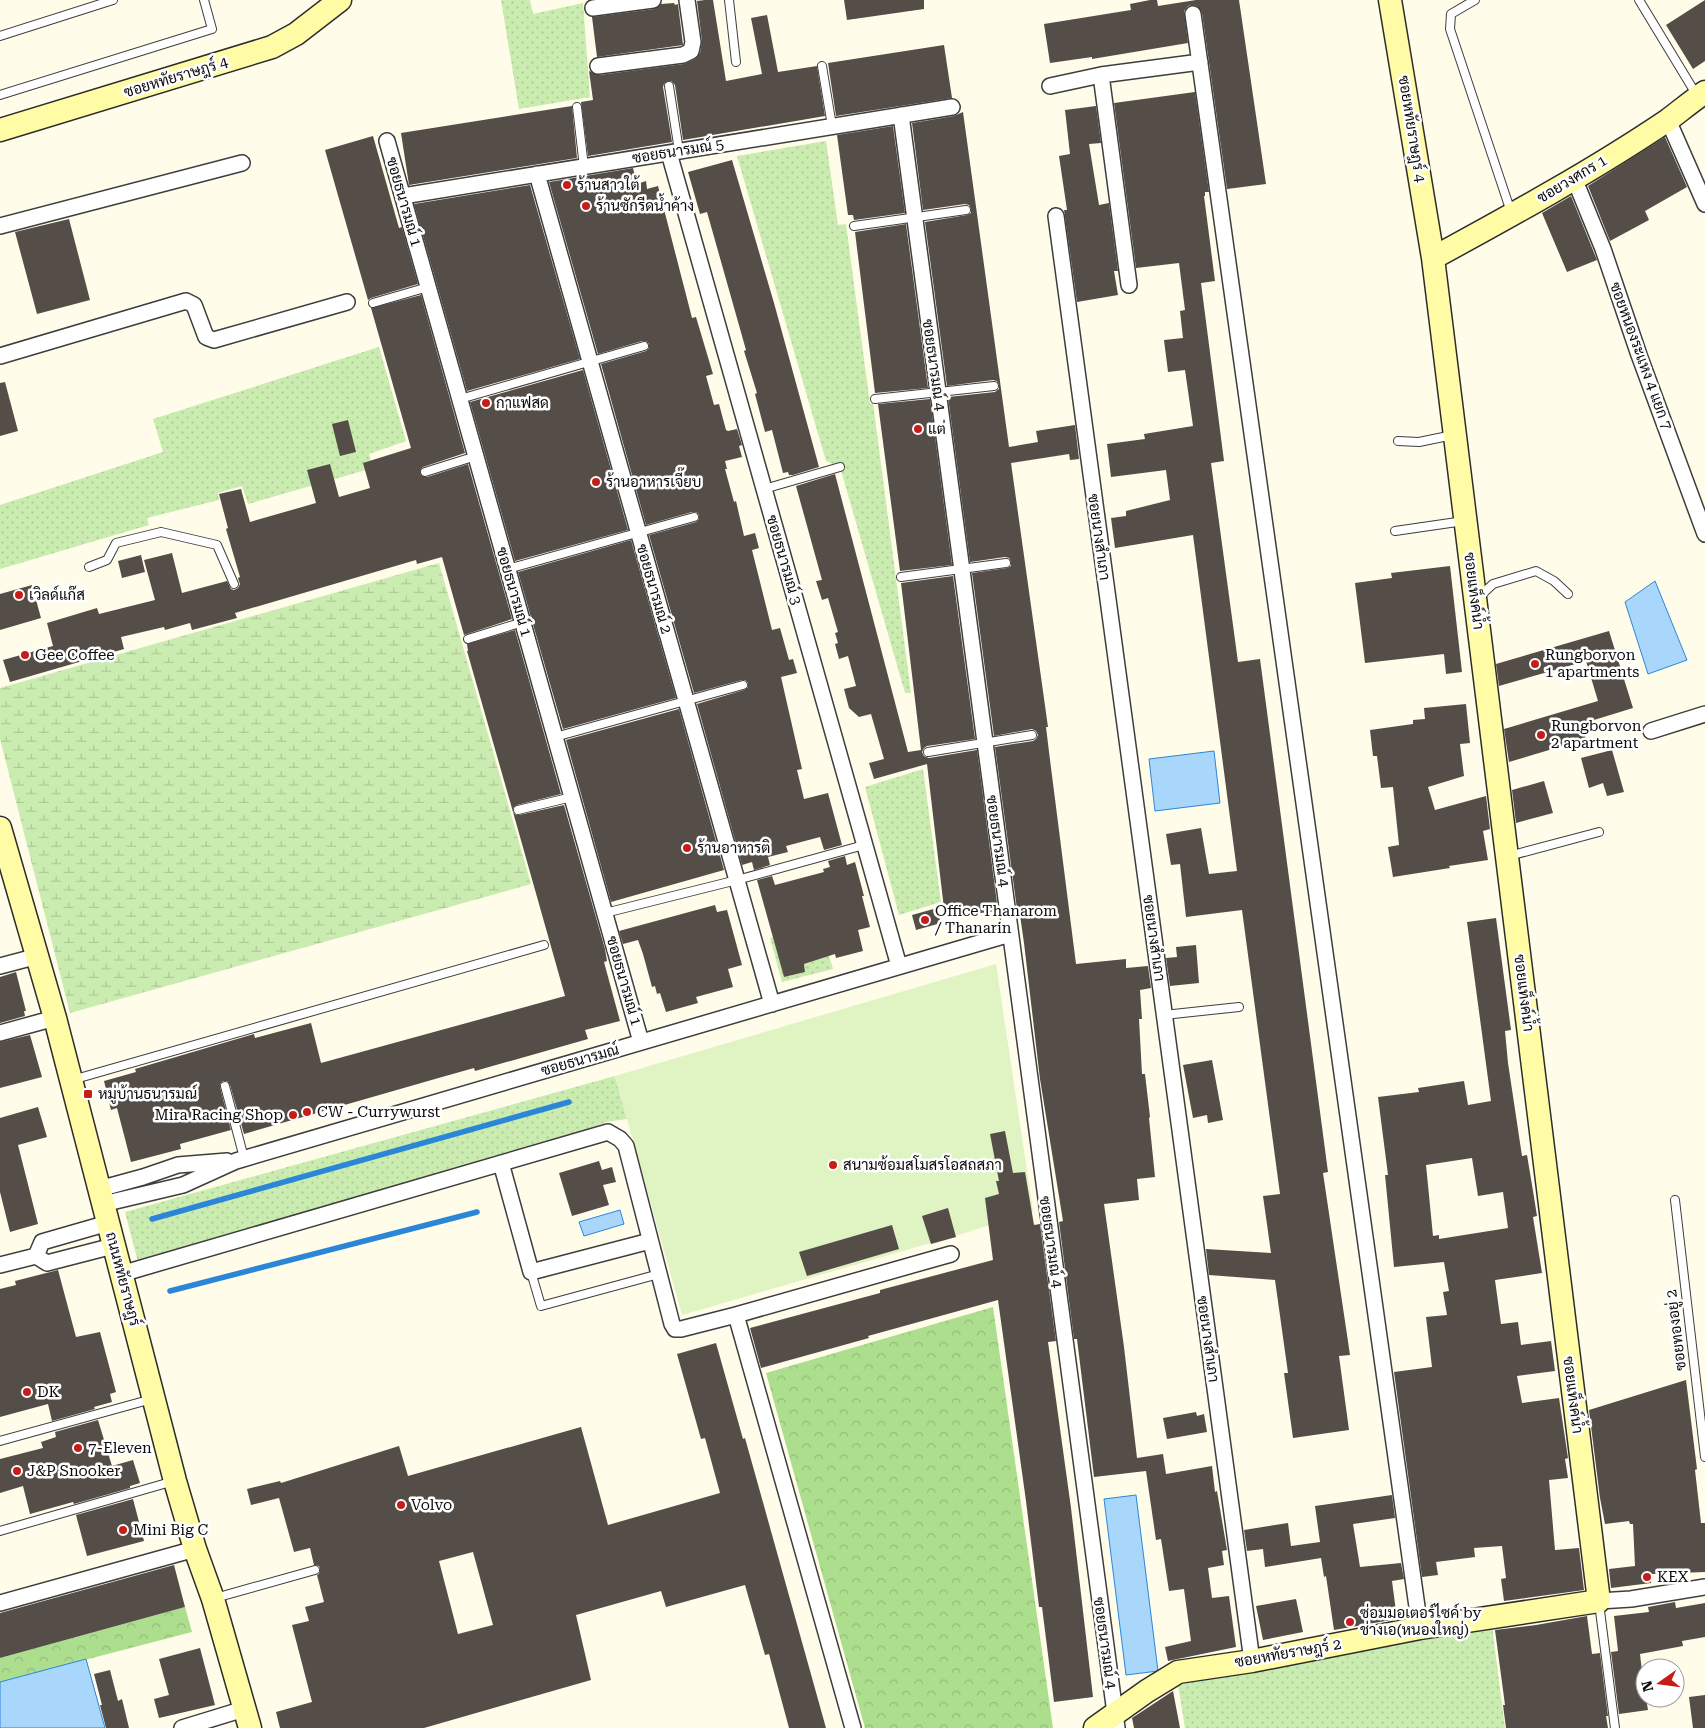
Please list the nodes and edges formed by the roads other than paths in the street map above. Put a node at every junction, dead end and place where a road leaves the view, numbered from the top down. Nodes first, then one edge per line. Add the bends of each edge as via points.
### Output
1 (113, 0) edge
2 (204, 0) edge
3 (340, 0) edge
4 (653, 0) edge
5 (687, 0) edge
6 (728, 0) edge
7 (1390, 0) edge
8 (1475, 0) edge
9 (1639, 0) edge
10 (593, 8) dead end
11 (1193, 14) dead end
12 (0, 36) edge
13 (736, 62) dead end
14 (1200, 62) junction
15 (598, 66) dead end
16 (822, 66) dead end
17 (1102, 75) junction
18 (669, 86) dead end
19 (1050, 86) dead end
20 (0, 95) edge
21 (1702, 95) edge
22 (577, 107) dead end
23 (952, 107) dead end
24 (901, 115) junction
25 (1668, 120) junction
26 (832, 126) junction
27 (0, 130) edge
28 (387, 141) dead end
29 (674, 152) junction
30 (242, 163) dead end
31 (584, 167) junction
32 (537, 174) junction
33 (1574, 178) junction
34 (403, 196) junction
35 (1705, 204) edge
36 (966, 210) dead end
37 (1512, 215) junction
38 (1056, 216) dead end
39 (914, 218) junction
40 (0, 226) edge
41 (854, 226) dead end
42 (1433, 258) junction
43 (1130, 285) dead end
44 (428, 287) junction
45 (346, 302) dead end
46 (373, 303) dead end
47 (644, 346) dead end
48 (0, 356) edge
49 (590, 361) junction
50 (994, 386) dead end
51 (938, 393) junction
52 (460, 399) junction
53 (875, 399) dead end
54 (1455, 435) junction
55 (1398, 441) dead end
56 (476, 456) junction
57 (840, 467) dead end
58 (425, 472) dead end
59 (764, 489) junction
60 (694, 516) dead end
61 (1466, 521) junction
62 (1395, 531) dead end
63 (638, 532) junction
64 (1705, 534) edge
65 (1006, 563) dead end
66 (89, 567) dead end
67 (508, 569) junction
68 (961, 570) junction
69 (900, 577) dead end
70 (234, 584) dead end
71 (1568, 594) dead end
72 (1476, 600) junction
73 (523, 622) junction
74 (468, 639) dead end
75 (743, 685) dead end
76 (686, 702) junction
77 (1705, 714) edge
78 (1651, 731) dead end
79 (1032, 735) dead end
80 (555, 737) junction
81 (984, 743) junction
82 (928, 752) dead end
83 (572, 796) junction
84 (518, 810) dead end
85 (0, 828) edge
86 (1599, 832) dead end
87 (864, 844) junction
88 (1507, 857) junction
89 (737, 880) junction
90 (604, 913) junction
91 (1010, 934) junction
92 (544, 945) dead end
93 (38, 956) junction
94 (0, 966) edge
95 (899, 966) junction
96 (772, 1004) junction
97 (1240, 1007) dead end
98 (1164, 1015) junction
99 (55, 1018) junction
100 (0, 1033) edge
101 (641, 1042) junction
102 (71, 1081) junction
103 (225, 1086) dead end
104 (240, 1160) junction
105 (501, 1163) junction
106 (1675, 1200) dead end
107 (103, 1205) junction
108 (650, 1242) junction
109 (113, 1246) junction
110 (951, 1254) dead end
111 (36, 1256) junction
112 (0, 1264) edge
113 (531, 1272) junction
114 (121, 1274) junction
115 (659, 1274) junction
116 (736, 1315) junction
117 (155, 1398) junction
118 (0, 1441) edge
119 (1705, 1456) edge
120 (175, 1481) junction
121 (0, 1530) edge
122 (195, 1549) junction
123 (315, 1570) dead end
124 (1705, 1587) edge
125 (214, 1599) junction
126 (1599, 1601) junction
127 (0, 1603) edge
128 (1420, 1628) junction
129 (1252, 1661) junction
130 (247, 1719) edge
131 (1116, 1721) edge
132 (182, 1728) edge
133 (853, 1728) edge
134 (1095, 1728) edge
135 (1615, 1728) edge

1 - 12 lane
2 - 20 lane via 212,29
3 - 27 street, ซอยหทัยราษฎร์ 4 via 296,34 272,47
4 - 10 street
5 - 15 street via 691,51 683,55
6 - 13 lane
7 - 42 street, ซอยหทัยราษฎร์ 4
8 - 37 lane via 1451,14 1450,29
9 - 21 lane
11 - 14 street
14 - 17 street
14 - 128 street
16 - 26 lane
17 - 19 street
17 - 43 street
18 - 29 lane
21 - 25 street, ซอยวงศกร 1
22 - 31 lane
23 - 24 street, ซอยธนารมณ์ 5
24 - 26 street, ซอยธนารมณ์ 5
24 - 39 street, ซอยธนารมณ์ 4
25 - 33 street, ซอยวงศกร 1
25 - 35 street
26 - 29 street, ซอยธนารมณ์ 5
28 - 34 street, ซอยธนารมณ์ 1
29 - 31 street, ซอยธนารมณ์ 5
29 - 59 street, ซอยธนารมณ์ 3
30 - 40 street
31 - 32 street, ซอยธนารมณ์ 5
32 - 34 street, ซอยธนารมณ์ 5
32 - 49 street, ซอยธนารมณ์ 2
33 - 37 street, ซอยวงศกร 1
33 - 64 street, ซอยหนองระแหง 4 แยก 7 via 1603,249
34 - 44 street, ซอยธนารมณ์ 1
36 - 39 lane
37 - 42 street, ซอยวงศกร 1
38 - 98 street, ซอยนางสำเภา
39 - 41 lane
39 - 51 street, ซอยธนารมณ์ 4
42 - 54 street, ซอยแท็งค์น้ำ
44 - 46 lane
44 - 52 street, ซอยธนารมณ์ 1
45 - 48 street via 214,340 206,337 194,305 186,302
47 - 49 lane
49 - 52 lane
49 - 63 street, ซอยธนารมณ์ 2
50 - 51 lane
51 - 53 lane
51 - 68 street, ซอยธนารมณ์ 4
52 - 56 street, ซอยธนารมณ์ 1
54 - 55 lane via 1419,442
54 - 61 street, ซอยแท็งค์น้ำ
56 - 58 lane
56 - 67 street, ซอยธนารมณ์ 1
57 - 59 lane
59 - 87 street, ซอยธนารมณ์ 3
60 - 63 lane
61 - 62 lane
61 - 72 street, ซอยแท็งค์น้ำ
63 - 67 lane
63 - 76 street, ซอยธนารมณ์ 2
65 - 68 lane
66 - 70 lane via 107,560 116,544 161,532 217,544
67 - 73 street, ซอยธนารมณ์ 1
68 - 69 lane
68 - 81 street, ซอยธนารมณ์ 4
71 - 72 lane via 1536,570 1493,584
72 - 88 street, ซอยแท็งค์น้ำ
73 - 74 lane
73 - 80 street, ซอยธนารมณ์ 1
75 - 76 lane
76 - 80 lane
76 - 89 street, ซอยธนารมณ์ 2
77 - 78 street
79 - 81 lane
80 - 83 street, ซอยธนารมณ์ 1
81 - 82 lane
81 - 91 street, ซอยธนารมณ์ 4
83 - 84 lane
83 - 90 street, ซอยธนารมณ์ 1
85 - 93 street, ถนนหทัยราษฎร์
86 - 88 lane
87 - 89 lane
87 - 95 street, ซอยธนารมณ์ 3
88 - 126 street, ซอยแท็งค์น้ำ
89 - 90 lane
89 - 96 street, ซอยธนารมณ์ 2
90 - 101 street, ซอยธนารมณ์ 1
91 - 95 street, ซอยธนารมณ์
91 - 131 street, ซอยธนารมณ์ 4
92 - 102 lane
93 - 94 street
93 - 99 street, ถนนหทัยราษฎร์
95 - 96 street, ซอยธนารมณ์
96 - 101 street, ซอยธนารมณ์
97 - 98 lane
98 - 129 street, ซอยนางสำเภา
99 - 100 street
99 - 102 street, ถนนหทัยราษฎร์
101 - 104 street, ซอยธนารมณ์
102 - 107 street, ถนนหทัยราษฎร์
103 - 104 lane
104 - 107 street, ซอยธนารมณ์ via 183,1185
104 - 107 street, ซอยธนารมณ์ via 178,1164 143,1177
105 - 108 street via 608,1132 626,1146
105 - 113 street
105 - 114 street
106 - 119 lane, ซอยทองอยู่ 2
107 - 109 street, ถนนหทัยราษฎร์
107 - 111 street via 42,1242
108 - 113 street
108 - 115 street
109 - 111 street via 47,1263
109 - 114 street, ถนนหทัยราษฎร์
110 - 116 street
111 - 112 street
113 - 115 lane via 541,1306
114 - 117 street, ถนนหทัยราษฎร์
115 - 116 street via 675,1329
116 - 133 street
117 - 118 lane
117 - 120 street, ถนนหทัยราษฎร์
120 - 121 lane
120 - 122 street, ถนนหทัยราษฎร์
122 - 125 street, ถนนหทัยราษฎร์
122 - 127 street
123 - 125 lane
124 - 126 street, ซอยหทัยราษฎร์ 2
125 - 130 street, ถนนหทัยราษฎร์
126 - 128 street, ซอยหทัยราษฎร์ 2
126 - 135 lane, ซอยแท็งค์น้ำ
128 - 129 street, ซอยหทัยราษฎร์ 2
129 - 131 street, ซอยหทัยราษฎร์ 2 via 1178,1672 1147,1691
130 - 132 street
131 - 134 street, ซอยหทัยราษฎร์ 2

